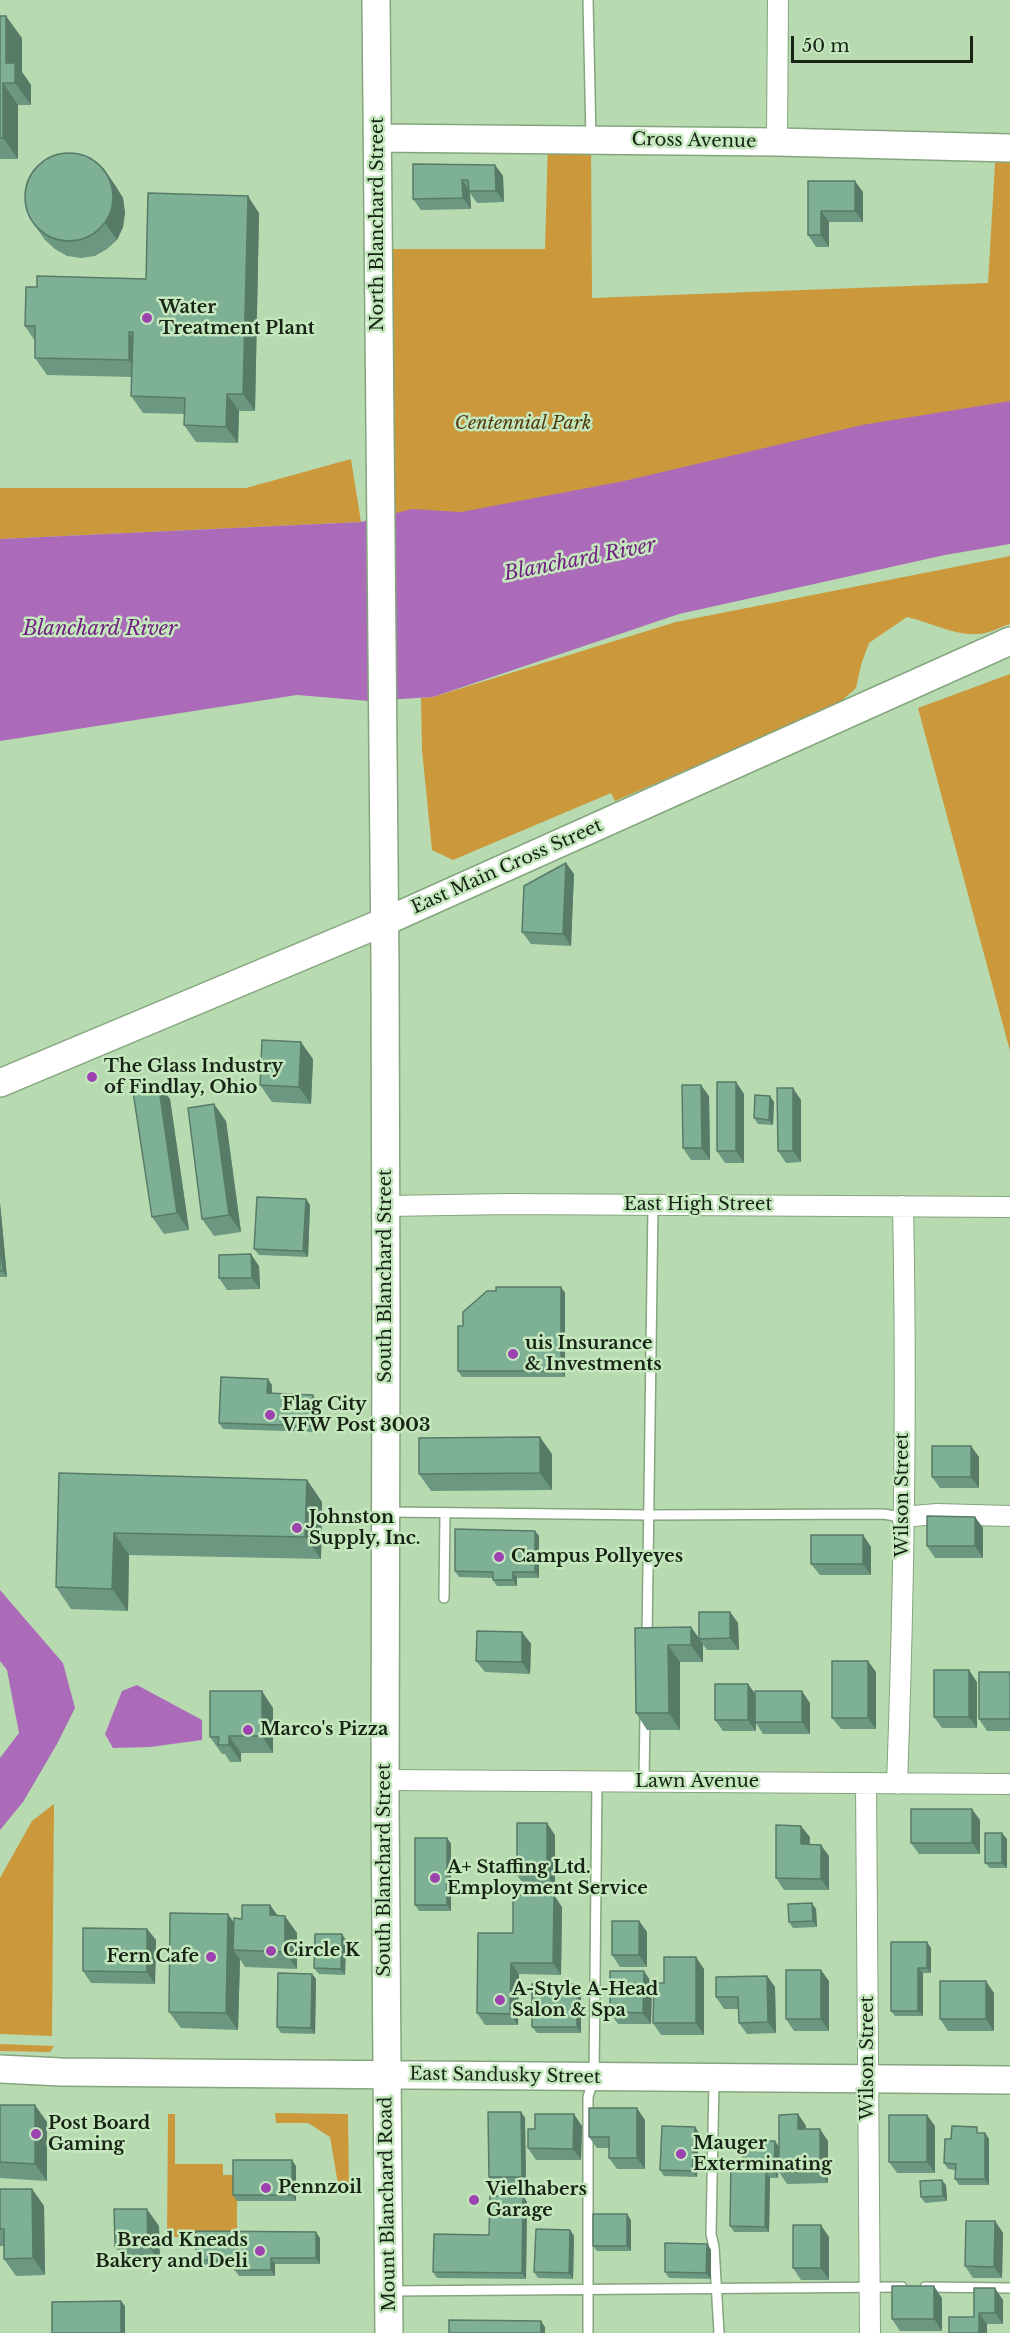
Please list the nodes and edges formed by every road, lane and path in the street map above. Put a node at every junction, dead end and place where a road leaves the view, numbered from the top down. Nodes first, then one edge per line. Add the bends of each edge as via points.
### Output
1 (376, 0) edge
2 (588, 0) edge
3 (778, 0) edge
4 (378, 138) junction
5 (591, 140) junction
6 (777, 142) junction
7 (1010, 148) edge
8 (1010, 641) edge
9 (382, 729) joint
10 (384, 922) junction
11 (0, 1083) edge
12 (653, 1205) junction
13 (386, 1206) junction
14 (903, 1206) junction
15 (1010, 1207) edge
16 (386, 1512) junction
17 (445, 1513) junction
18 (649, 1515) junction
19 (1010, 1516) edge
20 (902, 1517) junction
21 (444, 1598) dead end
22 (646, 1645) edge
23 (645, 1705) edge
24 (385, 1780) junction
25 (597, 1782) junction
26 (644, 1782) junction
27 (866, 1783) junction
28 (897, 1784) junction
29 (1010, 1784) edge
30 (0, 2069) edge
31 (386, 2074) junction
32 (594, 2077) junction
33 (714, 2078) junction
34 (868, 2080) junction
35 (1010, 2080) edge
36 (869, 2287) junction
37 (907, 2287) edge
38 (919, 2287) edge
39 (1010, 2288) edge
40 (716, 2289) junction
41 (388, 2291) junction
42 (587, 2291) junction
43 (389, 2333) edge
44 (588, 2333) edge
45 (719, 2333) edge
46 (870, 2333) edge

1 - 4 main road, North Blanchard Street
2 - 5 lane
3 - 6 street
4 - 5 main road, Cross Avenue
4 - 9 main road, North Blanchard Street
5 - 6 main road, Cross Avenue
6 - 7 main road, Cross Avenue
8 - 10 main road, East Main Cross Street
9 - 10 main road, South Blanchard Street
10 - 11 main road, East Main Cross Street
10 - 13 main road, South Blanchard Street
12 - 13 street, East High Street
12 - 14 street, East High Street
12 - 18 lane
13 - 16 main road, South Blanchard Street
14 - 15 street, East High Street
14 - 20 street, Wilson Street
16 - 17 lane
16 - 24 main road, South Blanchard Street
17 - 18 lane
17 - 21 lane
18 - 20 lane
18 - 22 lane
19 - 20 street
20 - 28 street, Wilson Street
23 - 26 lane
24 - 25 street, Lawn Avenue
24 - 31 main road, South Blanchard Street
25 - 26 street, Lawn Avenue
25 - 32 lane
26 - 27 street, Lawn Avenue
27 - 28 street, Lawn Avenue
27 - 34 street, Wilson Street
28 - 29 street, Lawn Avenue
30 - 31 main road, East Sandusky Street
31 - 32 main road, East Sandusky Street
31 - 41 main road, Mount Blanchard Road
32 - 33 main road, East Sandusky Street
32 - 42 lane via 588,2097
33 - 34 main road, East Sandusky Street
33 - 40 lane via 711,2234
34 - 35 main road, East Sandusky Street
34 - 36 street, Wilson Street
36 - 37 lane
36 - 40 lane
36 - 46 street, Wilson Street
38 - 39 lane
40 - 42 lane
40 - 45 lane
41 - 42 lane
41 - 43 main road, Mount Blanchard Road
42 - 44 lane

